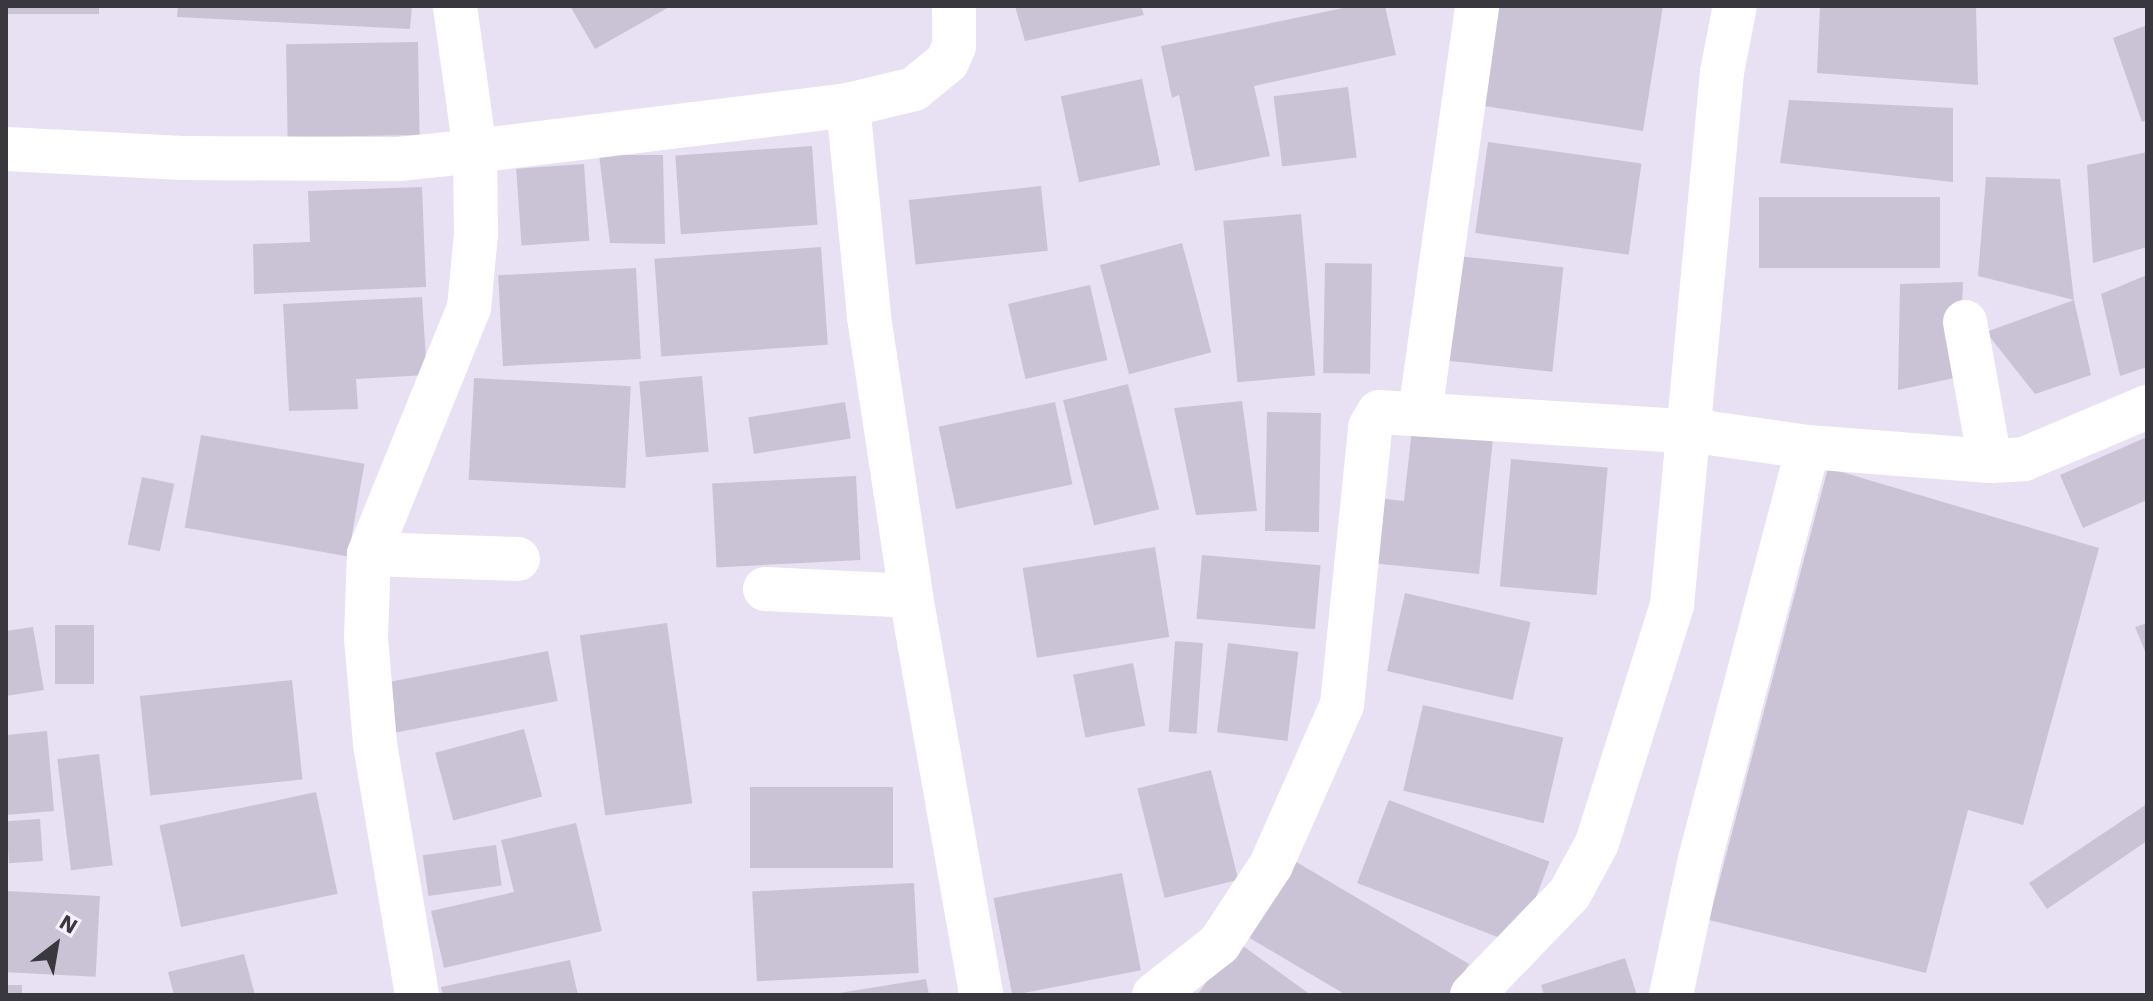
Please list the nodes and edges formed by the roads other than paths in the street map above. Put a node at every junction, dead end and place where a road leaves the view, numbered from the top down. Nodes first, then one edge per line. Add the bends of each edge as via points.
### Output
1 (455, 6) edge
2 (954, 6) edge
3 (1477, 6) edge
4 (1735, 6) edge
5 (848, 105) junction
6 (6, 149) edge
7 (475, 151) junction
8 (1965, 322) dead end
9 (2147, 407) edge
10 (1420, 413) junction
11 (1697, 432) junction
12 (1799, 445) junction
13 (1990, 461) junction
14 (369, 554) junction
15 (518, 559) dead end
16 (765, 589) dead end
17 (911, 596) junction
18 (417, 995) edge
19 (981, 995) edge
20 (1154, 995) edge
21 (1472, 995) edge
22 (1671, 995) edge

1 - 7 street
2 - 5 street via 954,46 933,78 914,89
3 - 10 street
4 - 11 street via 1722,72
5 - 7 street
5 - 17 street via 869,317
6 - 7 street via 183,158 384,159
7 - 14 street via 476,234 469,308
8 - 13 street
9 - 13 street via 2024,459
10 - 11 street
10 - 20 street via 1386,410 1370,427 1342,705 1308,792 1271,865 1219,944
11 - 12 street
11 - 21 street via 1672,605 1597,843 1570,893
12 - 13 street
12 - 22 street
14 - 15 street
14 - 18 street via 366,638 375,743
16 - 17 street
17 - 19 street

